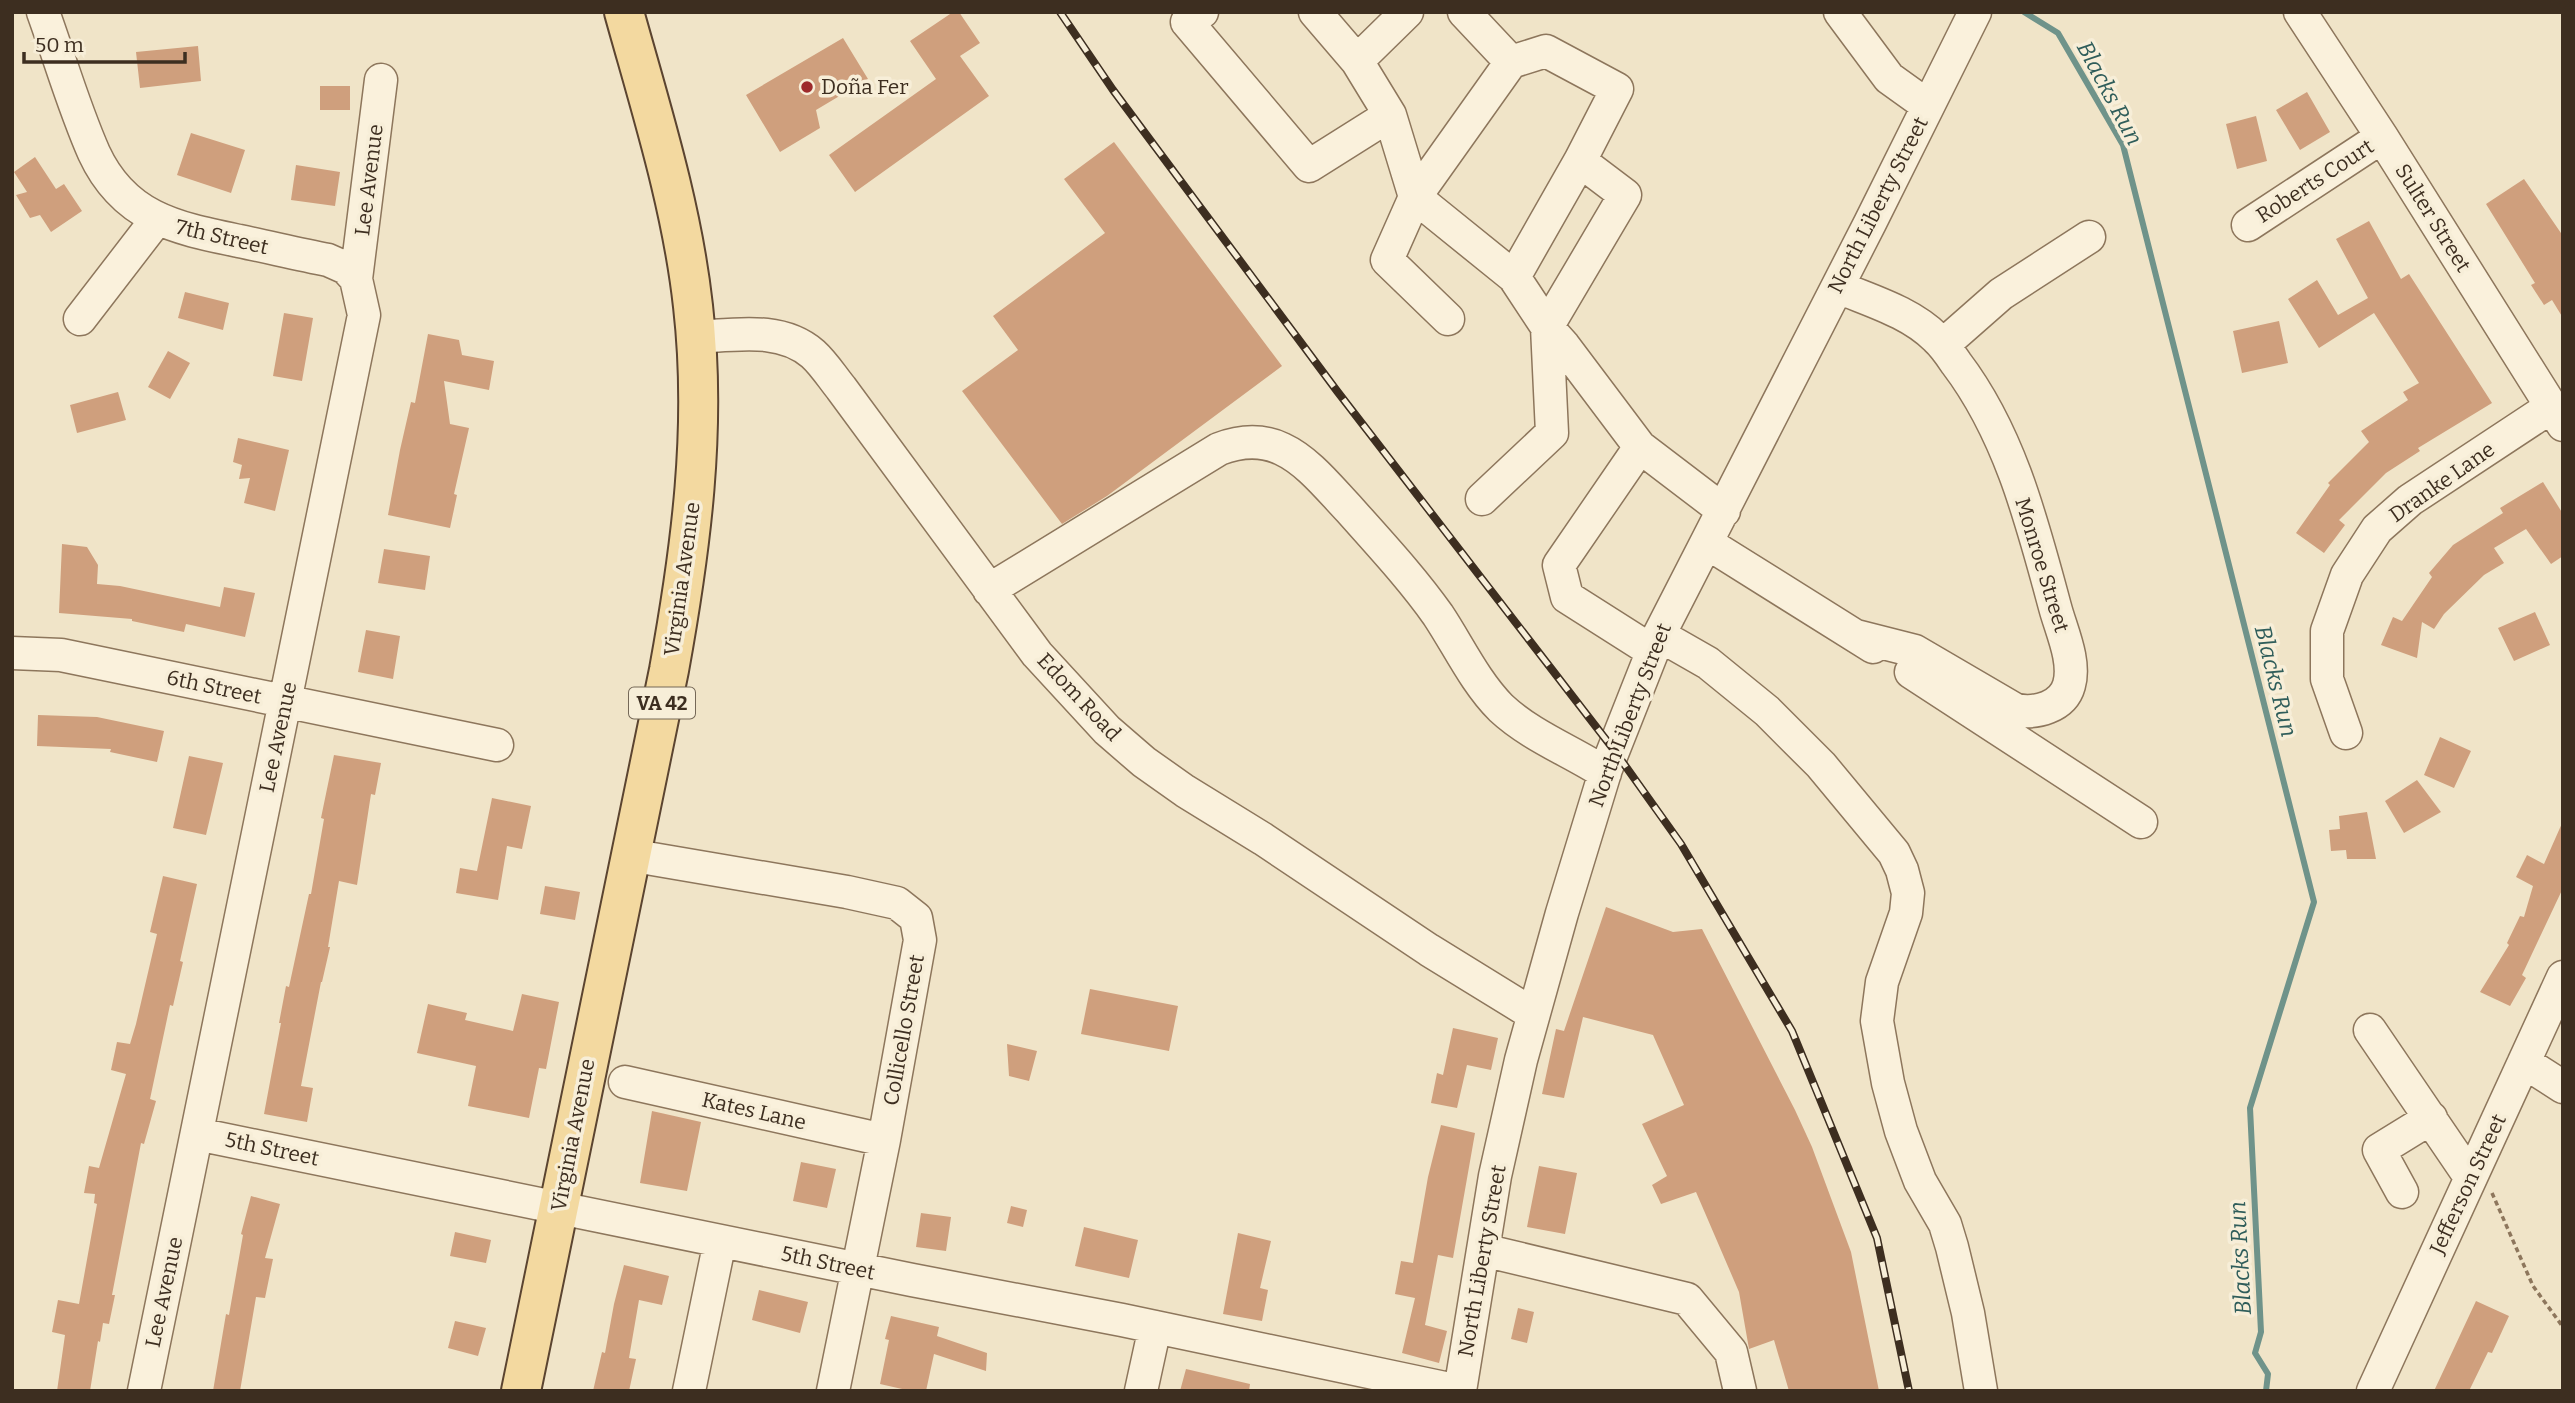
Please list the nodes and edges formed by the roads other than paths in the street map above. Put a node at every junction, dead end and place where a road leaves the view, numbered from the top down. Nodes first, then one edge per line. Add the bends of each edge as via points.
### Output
1 (43, 12) edge
2 (624, 12) edge
3 (1202, 12) edge
4 (1315, 12) edge
5 (1407, 12) edge
6 (1464, 12) edge
7 (1840, 12) edge
8 (1975, 12) edge
9 (2300, 12) edge
10 (1357, 61) junction
11 (1511, 62) junction
12 (381, 80) dead end
13 (1928, 106) junction
14 (1390, 115) junction
15 (2382, 137) junction
16 (1580, 161) junction
17 (1415, 197) junction
18 (157, 219) junction
19 (2248, 225) dead end
20 (2089, 237) dead end
21 (1514, 277) junction
22 (356, 279) junction
23 (1838, 287) junction
24 (80, 318) dead end
25 (1448, 318) dead end
26 (1547, 327) junction
27 (696, 337) junction
28 (1943, 345) junction
29 (2557, 416) edge
30 (1640, 447) junction
31 (1482, 499) dead end
32 (1724, 511) junction
33 (1707, 544) junction
34 (989, 590) junction
35 (1856, 636) junction
36 (1655, 643) junction
37 (12, 653) edge
38 (285, 701) junction
39 (2346, 733) dead end
40 (497, 745) dead end
41 (1605, 773) junction
42 (2141, 822) dead end
43 (629, 855) junction
44 (2563, 977) edge
45 (1533, 1014) junction
46 (2370, 1030) dead end
47 (2524, 1062) junction
48 (625, 1082) dead end
49 (2563, 1087) edge
50 (2431, 1118) junction
51 (197, 1134) junction
52 (884, 1140) junction
53 (2474, 1169) junction
54 (2402, 1192) dead end
55 (559, 1207) junction
56 (720, 1241) junction
57 (1483, 1250) junction
58 (858, 1269) junction
59 (1155, 1327) junction
60 (144, 1391) edge
61 (521, 1391) edge
62 (689, 1391) edge
63 (833, 1391) edge
64 (1141, 1391) edge
65 (1459, 1391) edge
66 (1740, 1391) edge
67 (1981, 1391) edge
68 (2373, 1391) edge

1 - 18 street, 7th Street via 100,165 128,199
2 - 27 main road, Virginia Avenue / VA 42 via 674,198
3 - 14 street via 1187,22 1309,166
4 - 10 street
5 - 10 street
6 - 11 street
7 - 13 street via 1889,78
8 - 13 street, North Liberty Street
9 - 15 street, Sulter Street
10 - 14 street
11 - 16 street via 1546,51 1617,89
11 - 17 street
12 - 22 street, Lee Avenue
13 - 23 street, North Liberty Street
14 - 17 street
15 - 19 street, Roberts Court
15 - 29 street, Sulter Street
16 - 21 street
16 - 26 street via 1625,195
17 - 21 street
17 - 25 street via 1387,260
18 - 22 street, 7th Street via 192,232 328,260
18 - 24 street
20 - 28 street via 2001,293
21 - 26 street
22 - 38 street, Lee Avenue via 364,315
23 - 28 street, Monroe Street via 1912,320
23 - 32 street, North Liberty Street
26 - 30 street
26 - 31 street via 1552,433
27 - 34 street, Edom Road via 772,335 812,354
27 - 43 main road, Virginia Avenue / VA 42 via 698,452 689,547
28 - 35 street, Monroe Street via 1981,400 2010,461 2063,632 2070,684 2062,697 2045,708 2017,710 1915,651
29 - 39 street, Dranke Lane via 2410,500 2377,529 2347,575 2327,631 2327,679
30 - 32 street
30 - 36 street via 1559,565 1567,597
32 - 33 street, North Liberty Street
33 - 35 street, Monroe Street
33 - 36 street, North Liberty Street
34 - 41 street via 1219,449 1251,442 1274,446 1292,454 1319,478 1401,565 1501,707
34 - 45 street, Edom Road via 1062,683 1144,762
35 - 42 street, Monroe Street
36 - 41 street, North Liberty Street
36 - 67 street via 1709,663 1759,704 1821,765 1899,863 1907,886 1907,905 1878,997 1877,1021 1901,1131 1952,1247
37 - 38 street, 6th Street via 61,655
38 - 40 street, 6th Street
38 - 51 street, Lee Avenue
41 - 45 street, North Liberty Street
43 - 52 street, Collicello Street via 847,892 897,903 916,918 919,940
43 - 55 main road, Virginia Avenue / VA 42
44 - 47 street, Jefferson Street
45 - 57 street, North Liberty Street via 1495,1175
46 - 50 street
47 - 49 street
47 - 53 street, Jefferson Street
48 - 52 street, Kates Lane
50 - 53 street
50 - 54 street via 2379,1150
51 - 55 street, 5th Street
51 - 60 street, Lee Avenue
52 - 58 street, Collicello Street
53 - 68 street, Jefferson Street
55 - 56 street, 5th Street
55 - 61 main road, Virginia Avenue / VA 42
56 - 58 street, 5th Street
56 - 62 street
57 - 65 street, North Liberty Street
57 - 66 street via 1687,1299 1731,1352
58 - 59 street, 5th Street
58 - 63 street, Collicello Street
59 - 64 street
59 - 65 street, 5th Street

